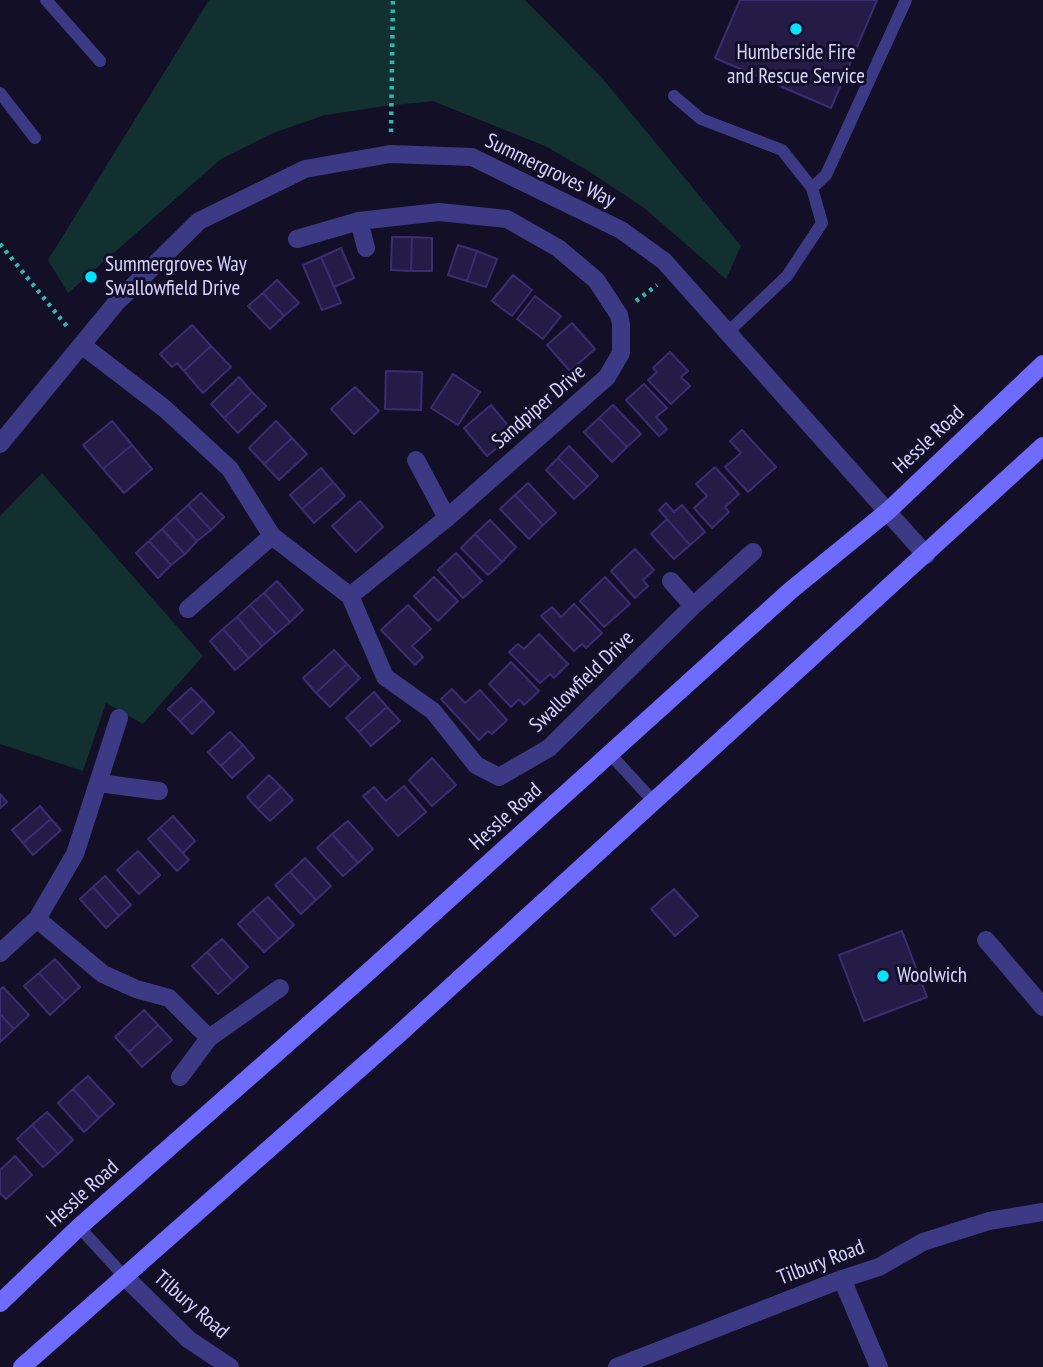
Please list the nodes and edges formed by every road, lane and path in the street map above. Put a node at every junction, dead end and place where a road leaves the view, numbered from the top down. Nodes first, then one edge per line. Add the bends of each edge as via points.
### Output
1 (46, 0) edge
2 (393, 0) edge
3 (906, 0) edge
4 (100, 61) dead end
5 (0, 93) edge
6 (674, 96) dead end
7 (35, 138) dead end
8 (390, 154) junction
9 (812, 188) junction
10 (359, 221) junction
11 (297, 239) dead end
12 (0, 244) edge
13 (366, 248) dead end
14 (673, 272) junction
15 (619, 315) junction
16 (728, 332) junction
17 (83, 345) junction
18 (1043, 364) edge
19 (0, 444) edge
20 (1043, 446) edge
21 (416, 460) dead end
22 (888, 511) junction
23 (447, 518) junction
24 (272, 536) junction
25 (753, 552) dead end
26 (926, 555) junction
27 (671, 581) dead end
28 (350, 596) junction
29 (693, 606) junction
30 (188, 609) dead end
31 (119, 718) dead end
32 (610, 754) junction
33 (99, 783) junction
34 (159, 791) dead end
35 (654, 802) junction
36 (37, 919) junction
37 (986, 940) dead end
38 (0, 953) edge
39 (280, 988) dead end
40 (1043, 1007) edge
41 (209, 1038) junction
42 (180, 1077) dead end
43 (1043, 1212) edge
44 (79, 1227) junction
45 (124, 1276) junction
46 (842, 1279) junction
47 (0, 1303) edge
48 (22, 1367) edge
49 (230, 1367) edge
50 (617, 1367) edge
51 (879, 1367) edge

1 - 4 lane
2 - 8 path
3 - 9 lane via 826,175
5 - 7 lane
6 - 9 lane via 701,119 782,150
8 - 14 street, Summergroves Way via 472,157 621,230
8 - 17 street, Summergroves Way via 305,169 199,221 116,303
9 - 16 lane via 822,223 787,276
10 - 11 street
10 - 13 street
10 - 15 street via 439,212 507,219 558,248 596,280
12 - 17 path
14 - 15 path
14 - 16 street, Summergroves Way
15 - 23 street, Sandpiper Drive via 621,353 607,377
16 - 22 street, Summergroves Way
17 - 19 street, Summergroves Way
17 - 24 street, Swallowfield Drive via 164,408 230,469
18 - 22 street, Hessle Road
20 - 26 street
21 - 23 street
22 - 26 street, Summergroves Way
22 - 32 street, Hessle Road via 790,591
23 - 28 street, Sandpiper Drive
24 - 28 street, Swallowfield Drive
24 - 30 street
25 - 29 street, Swallowfield Drive
26 - 35 street
27 - 29 street
28 - 29 street, Swallowfield Drive via 385,677 433,711 476,765 499,777 549,748
31 - 33 street
32 - 35 lane
32 - 44 street, Hessle Road
33 - 34 street
33 - 36 street via 75,855
35 - 45 street
36 - 38 street
36 - 41 street via 103,974 169,998
37 - 40 street
39 - 41 street
41 - 42 street
43 - 46 street, Tilbury Road via 989,1220 923,1242 879,1266
44 - 45 lane
44 - 47 street, Hessle Road
45 - 48 street
45 - 49 street, Tilbury Road via 188,1339
46 - 50 street, Tilbury Road
46 - 51 street

